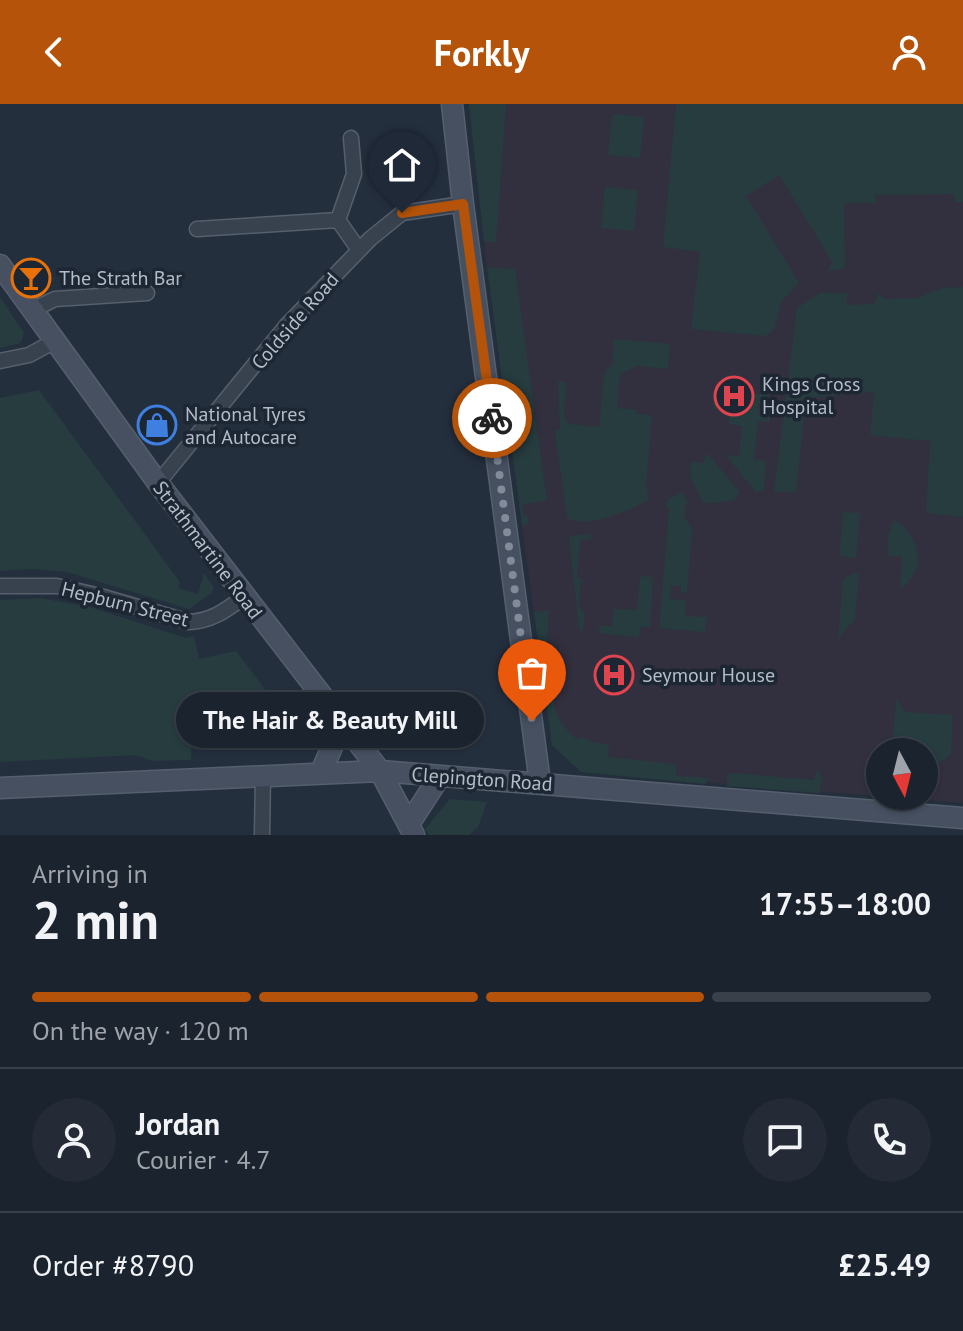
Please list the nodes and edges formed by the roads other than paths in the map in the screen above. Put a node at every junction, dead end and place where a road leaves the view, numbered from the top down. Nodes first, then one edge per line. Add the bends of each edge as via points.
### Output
1 (452, 104) edge
2 (351, 138) dead end
3 (463, 204) junction
4 (338, 220) junction
5 (197, 229) dead end
6 (359, 250) junction
7 (0, 265) edge
8 (147, 293) dead end
9 (32, 310) junction
10 (55, 341) junction
11 (0, 361) edge
12 (158, 483) junction
13 (0, 586) edge
14 (244, 597) junction
15 (343, 722) junction
16 (380, 771) junction
17 (321, 772) junction
18 (263, 775) junction
19 (440, 776) junction
20 (540, 783) junction
21 (0, 788) edge
22 (963, 818) edge
23 (412, 830) edge
24 (262, 835) edge

1 - 3 street
2 - 4 street via 354,174
3 - 6 street, Coldside Road via 402,213
3 - 20 street
4 - 5 street
4 - 6 street
6 - 12 street, Coldside Road via 286,326
7 - 9 street, Strathmartine Road
8 - 9 street via 55,299
9 - 10 street, Strathmartine Road
10 - 11 street via 29,355
10 - 12 street, Strathmartine Road
12 - 14 street, Strathmartine Road
13 - 14 street, Hepburn Street via 57,586 189,622 220,614
14 - 15 street, Strathmartine Road
15 - 16 street, Strathmartine Road
15 - 17 street
16 - 17 street, Clepington Road
16 - 19 street, Clepington Road
16 - 23 street, Strathmartine Road
17 - 18 street, Clepington Road
18 - 21 street, Clepington Road
18 - 24 street
19 - 20 street, Clepington Road
19 - 23 street
20 - 22 street, Clepington Road

